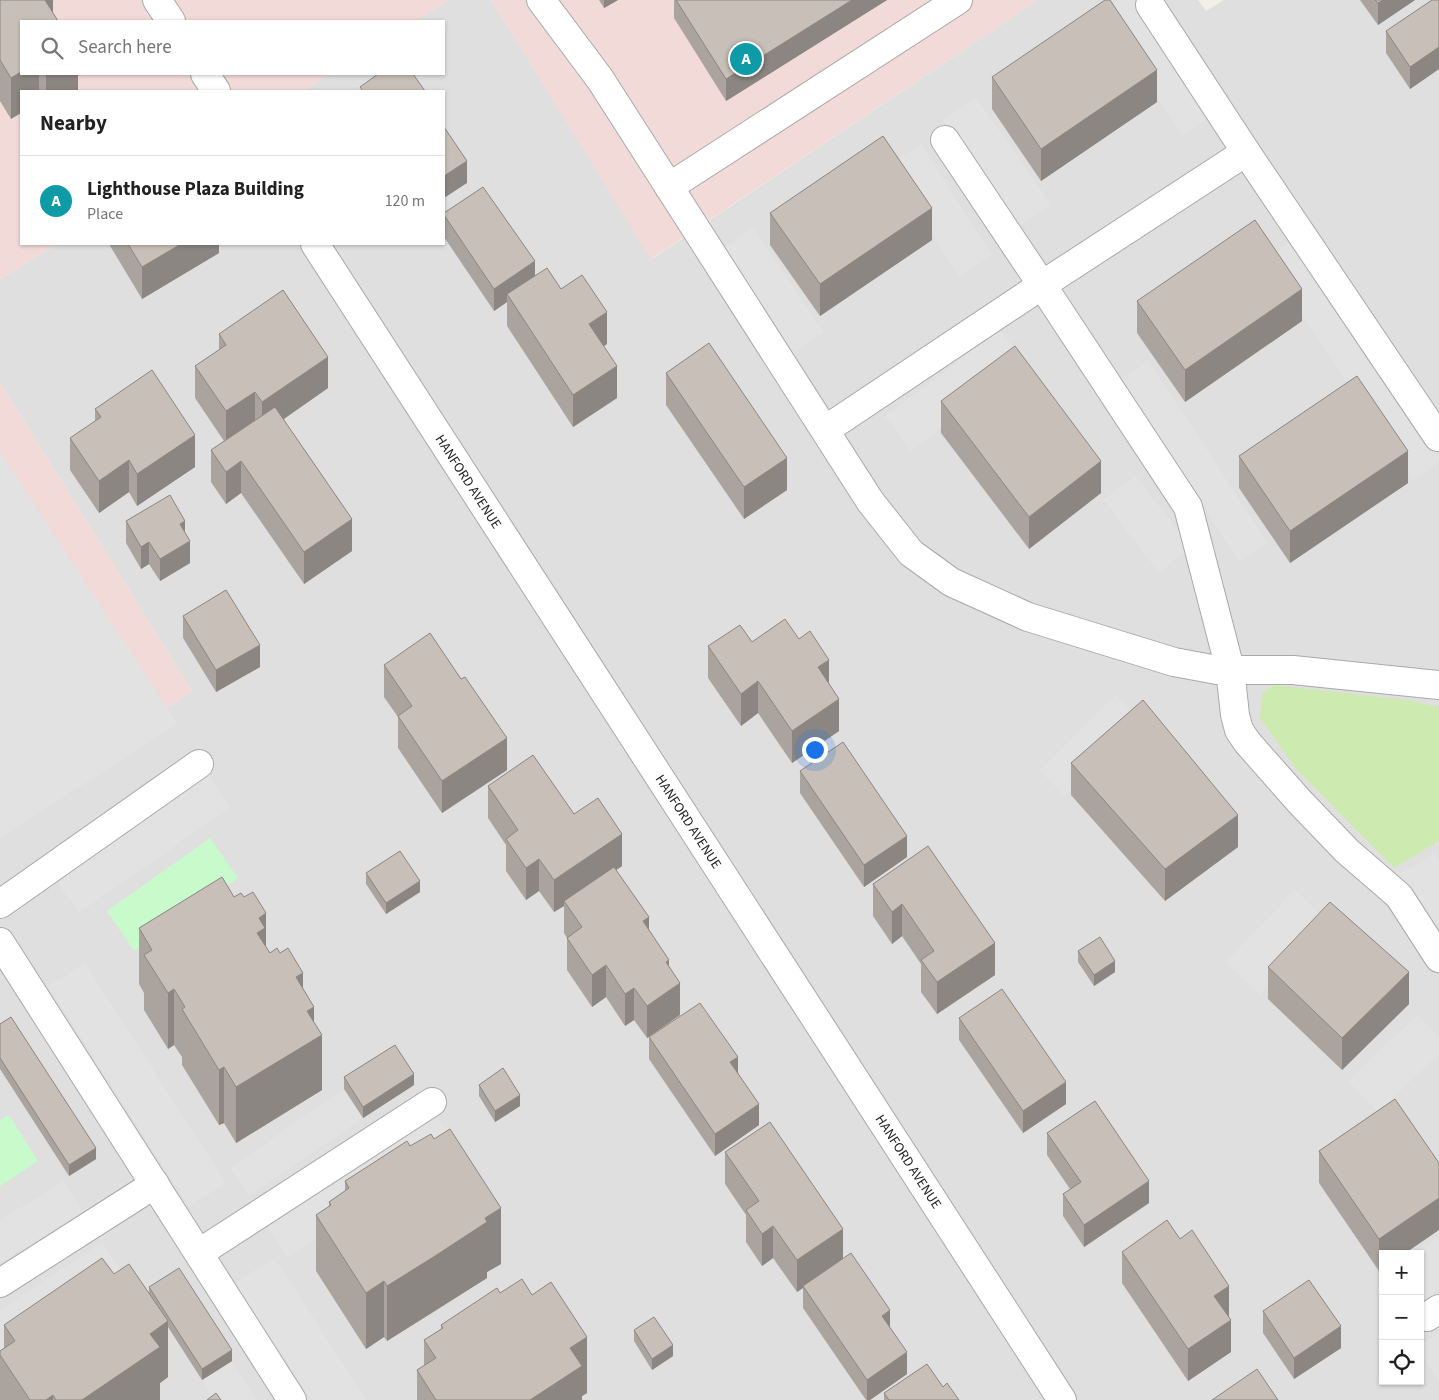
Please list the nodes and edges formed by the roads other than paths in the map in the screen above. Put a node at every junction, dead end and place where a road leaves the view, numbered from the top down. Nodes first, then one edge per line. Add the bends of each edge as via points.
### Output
1 (157, 0) edge
2 (540, 0) edge
3 (958, 0) edge
4 (1150, 5) dead end
5 (170, 20) edge
6 (205, 75) edge
7 (215, 90) edge
8 (945, 140) dead end
9 (1246, 152) junction
10 (669, 187) junction
11 (315, 245) edge
12 (1042, 285) junction
13 (825, 430) junction
14 (1438, 437) edge
15 (1230, 669) junction
16 (1439, 685) edge
17 (199, 764) dead end
18 (0, 904) edge
19 (0, 942) edge
20 (1439, 958) edge
21 (432, 1102) dead end
22 (155, 1184) junction
23 (198, 1253) junction
24 (0, 1283) edge
25 (292, 1400) edge
26 (1062, 1400) edge

1 - 5 street
2 - 10 street via 600,79
3 - 10 street
4 - 9 street
6 - 7 street
8 - 12 street
9 - 12 street
9 - 14 street
10 - 13 street
11 - 26 street, HANFORD AVENUE
12 - 13 street
12 - 15 street via 1188,507
13 - 15 street via 870,501 911,553 951,582 1028,617 1174,662 1217,670
15 - 16 street via 1293,670
15 - 20 street via 1239,730 1348,851 1399,896
17 - 18 street
19 - 22 street
21 - 23 street
22 - 23 street
22 - 24 street
23 - 25 street

